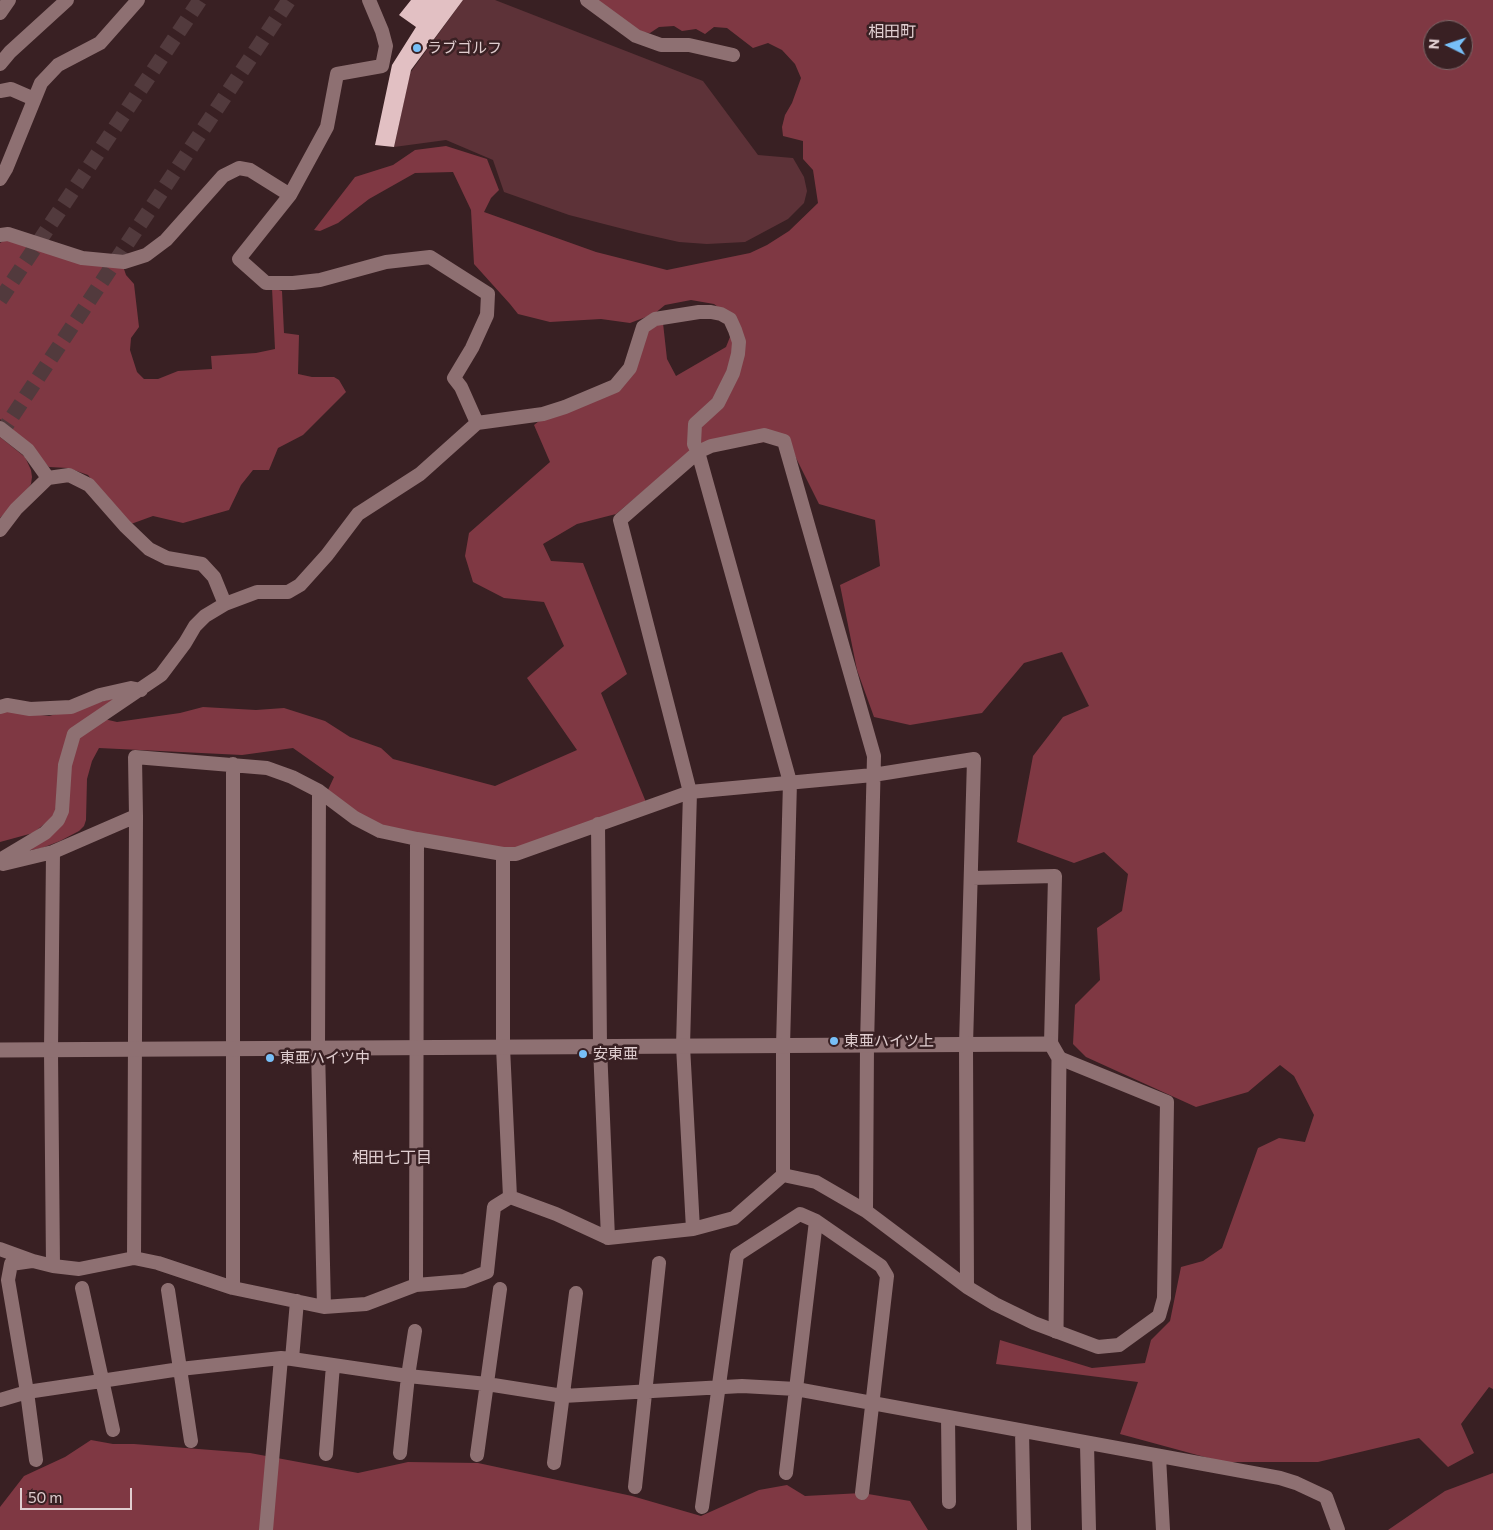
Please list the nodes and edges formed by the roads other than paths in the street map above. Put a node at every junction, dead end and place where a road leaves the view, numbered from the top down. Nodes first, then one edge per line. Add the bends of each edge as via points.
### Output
1 (8, 0) edge
2 (67, 0) edge
3 (138, 0) edge
4 (369, 0) edge
5 (586, 0) edge
6 (0, 13) edge
7 (5, 49) edge
8 (733, 55) dead end
9 (0, 64) edge
10 (0, 91) edge
11 (34, 99) junction
12 (0, 179) edge
13 (290, 195) junction
14 (0, 235) edge
15 (477, 423) junction
16 (0, 428) edge
17 (698, 452) junction
18 (48, 478) junction
19 (0, 530) edge
20 (225, 604) junction
21 (141, 690) junction
22 (0, 707) edge
23 (233, 764) junction
24 (873, 775) junction
25 (790, 782) junction
26 (318, 791) junction
27 (690, 792) junction
28 (136, 816) junction
29 (598, 824) junction
30 (417, 840) junction
31 (53, 852) junction
32 (504, 854) junction
33 (0, 860) edge
34 (0, 865) edge
35 (972, 878) junction
36 (1051, 1044) junction
37 (867, 1045) junction
38 (966, 1045) junction
39 (683, 1046) junction
40 (783, 1046) junction
41 (504, 1047) junction
42 (600, 1047) junction
43 (234, 1048) junction
44 (416, 1048) junction
45 (318, 1049) junction
46 (0, 1050) edge
47 (135, 1050) junction
48 (51, 1051) junction
49 (1059, 1058) junction
50 (783, 1175) junction
51 (510, 1197) junction
52 (866, 1211) junction
53 (816, 1221) junction
54 (692, 1229) junction
55 (608, 1238) junction
56 (0, 1250) edge
57 (134, 1258) junction
58 (33, 1261) junction
59 (659, 1263) dead end
60 (53, 1266) junction
61 (416, 1285) junction
62 (967, 1287) junction
63 (82, 1288) dead end
64 (233, 1288) junction
65 (500, 1289) dead end
66 (168, 1290) dead end
67 (576, 1292) dead end
68 (297, 1301) junction
69 (324, 1307) junction
70 (415, 1331) dead end
71 (1056, 1331) junction
72 (286, 1358) junction
73 (333, 1365) junction
74 (180, 1369) junction
75 (408, 1376) junction
76 (102, 1381) junction
77 (487, 1384) junction
78 (719, 1388) junction
79 (796, 1389) junction
80 (27, 1392) junction
81 (644, 1392) junction
82 (563, 1396) junction
83 (0, 1400) edge
84 (872, 1404) junction
85 (948, 1418) junction
86 (113, 1430) dead end
87 (1022, 1431) junction
88 (191, 1441) dead end
89 (1087, 1444) junction
90 (400, 1453) dead end
91 (326, 1454) dead end
92 (477, 1455) dead end
93 (1159, 1457) junction
94 (36, 1460) dead end
95 (554, 1463) dead end
96 (786, 1473) dead end
97 (635, 1487) dead end
98 (862, 1493) dead end
99 (949, 1502) dead end
100 (702, 1507) dead end
101 (266, 1530) edge
102 (1024, 1530) edge
103 (1089, 1530) edge
104 (1163, 1530) edge
105 (1338, 1530) edge

1 - 6 street
2 - 7 street
3 - 11 street via 100,43 58,65 41,83
4 - 13 street via 386,46 382,66 338,74 327,126
5 - 8 street via 636,36 661,45 688,45
7 - 9 street
10 - 11 street via 11,89
11 - 12 street
13 - 14 street via 250,170 239,168 223,176 166,240 146,255 124,262 82,258 8,234
13 - 15 street via 239,259 266,283 320,280 386,262 430,257 488,294 486,315 454,378
15 - 17 street via 543,414 614,386 630,368 643,326 655,319 711,312 730,319 739,342 738,354 733,373 718,403 695,424 694,444
15 - 20 street via 420,474 358,514 300,585 288,592 257,592
16 - 18 street via 28,450
17 - 24 street via 711,446 764,436 784,441 874,756
17 - 25 street
17 - 27 street via 620,520
18 - 19 street via 16,508
18 - 20 street via 69,476 90,485 149,549 167,558 202,564 214,576
20 - 21 street via 195,626 161,675
21 - 22 street via 131,688 100,695 71,707
21 - 33 street via 74,734 65,765 62,811 58,820 45,833
23 - 26 street via 266,768
23 - 28 street via 135,757
23 - 43 street
24 - 25 street
24 - 35 street via 974,759
24 - 37 street
25 - 27 street
25 - 40 street
26 - 30 street via 355,818 380,831
26 - 45 street
27 - 29 street
27 - 39 street
28 - 31 street
28 - 47 street
29 - 32 street via 516,854
29 - 42 street
30 - 32 street
30 - 44 street
31 - 34 street
31 - 48 street
32 - 41 street
35 - 36 street via 1056,876
35 - 38 street
36 - 38 street
36 - 49 street
37 - 38 street
37 - 40 street
37 - 52 street
38 - 62 street
39 - 40 street
39 - 42 street
39 - 54 street
40 - 50 street
41 - 42 street
41 - 44 street
41 - 51 street
42 - 55 street
43 - 45 street
43 - 47 street
43 - 64 street
44 - 45 street
44 - 61 street
45 - 69 street
46 - 48 street
47 - 48 street
47 - 57 street
48 - 60 street
49 - 71 street
49 - 71 street via 1167,1102 1164,1298 1159,1316 1119,1345 1098,1347
50 - 52 street via 816,1182
50 - 54 street via 734,1218
51 - 55 street
51 - 61 street via 494,1208 487,1272 464,1281
52 - 62 street
53 - 78 street via 800,1214 737,1255
53 - 79 street
53 - 84 street via 881,1266 886,1276
54 - 55 street
56 - 58 street
57 - 60 street via 79,1269
57 - 64 street
58 - 60 street
58 - 80 street via 11,1264 8,1280
59 - 81 street
61 - 69 street via 366,1304
62 - 71 street via 995,1304
63 - 76 street
64 - 68 street
65 - 77 street
66 - 74 street
67 - 82 street
68 - 69 street
68 - 72 street
70 - 75 street
72 - 73 street
72 - 74 street
72 - 101 street
73 - 75 street
73 - 91 street
74 - 76 street
74 - 88 street
75 - 77 street
75 - 90 street
76 - 80 street
76 - 86 street
77 - 82 street
77 - 92 street
78 - 79 street
78 - 81 street
78 - 100 street
79 - 84 street
79 - 96 street
80 - 83 street
80 - 94 street
81 - 82 street
81 - 97 street
82 - 95 street
84 - 85 street
84 - 98 street
85 - 87 street
85 - 99 street
87 - 89 street
87 - 102 street
89 - 93 street
89 - 103 street
93 - 104 street
93 - 105 street via 1296,1483 1326,1497

